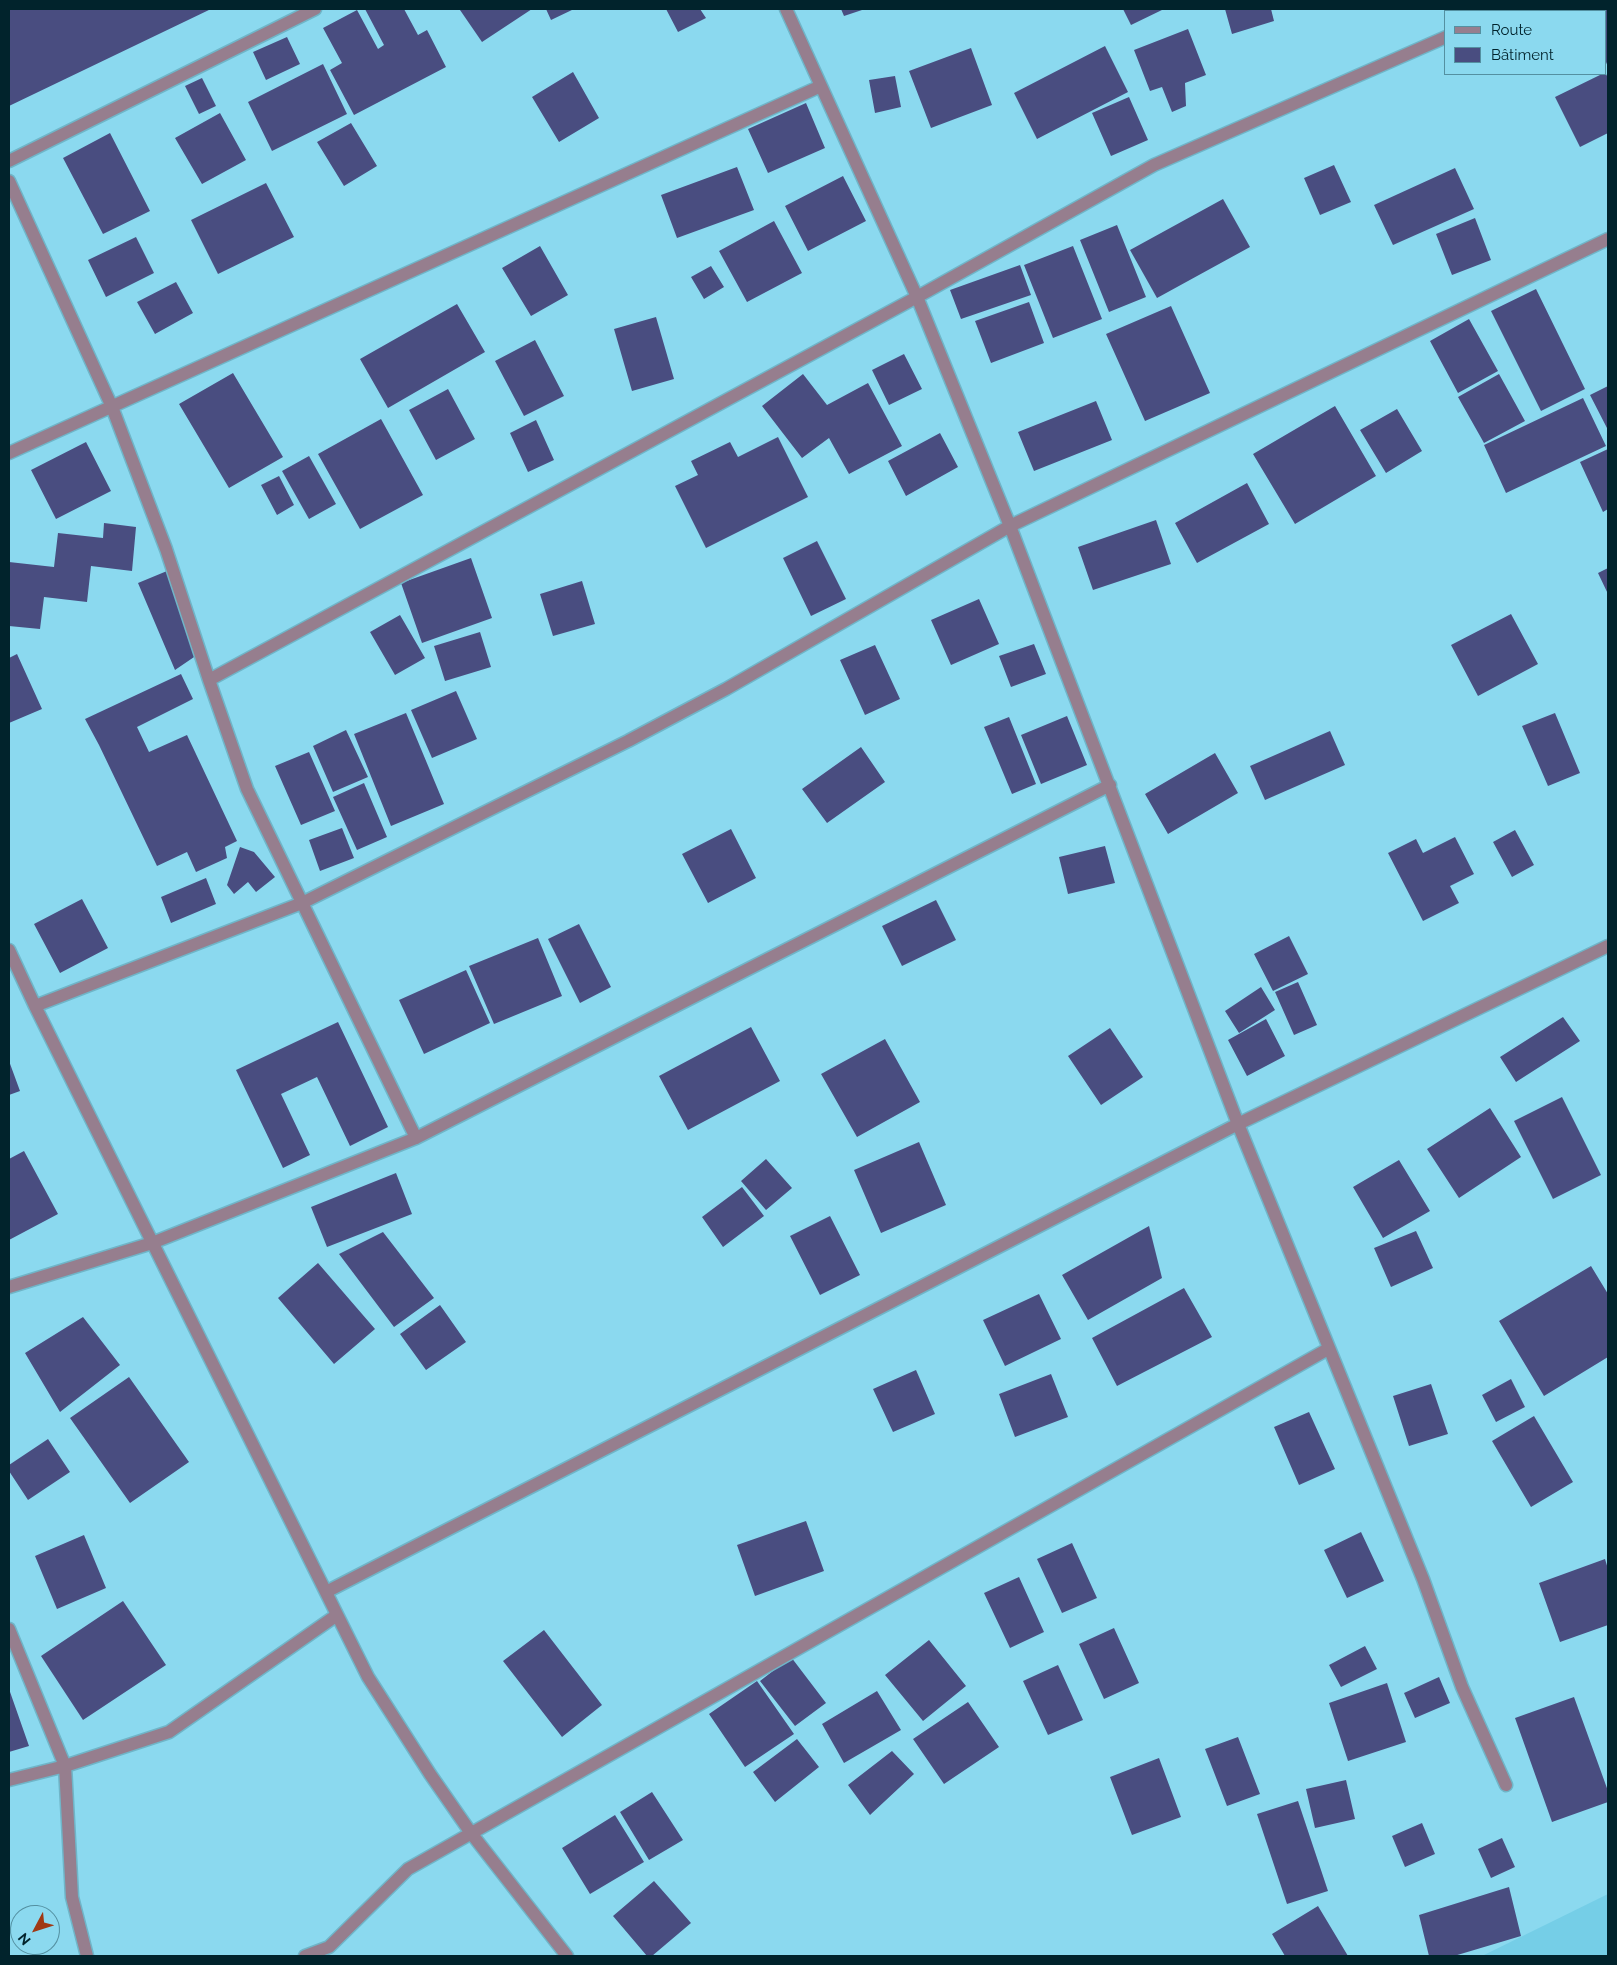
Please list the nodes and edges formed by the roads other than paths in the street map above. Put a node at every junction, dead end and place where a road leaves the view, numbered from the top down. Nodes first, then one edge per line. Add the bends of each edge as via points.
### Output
1 (315, 9) edge
2 (786, 9) edge
3 (1444, 37) edge
4 (821, 86) junction
5 (9, 161) edge
6 (9, 181) edge
7 (1608, 239) edge
8 (917, 297) junction
9 (112, 407) junction
10 (9, 453) edge
11 (1010, 526) junction
12 (209, 680) junction
13 (1110, 785) junction
14 (302, 903) junction
15 (1608, 946) edge
16 (9, 950) edge
17 (35, 1006) junction
18 (1238, 1124) junction
19 (416, 1138) junction
20 (152, 1243) junction
21 (9, 1287) edge
22 (1328, 1349) junction
23 (326, 1592) junction
24 (337, 1615) junction
25 (9, 1629) edge
26 (65, 1766) junction
27 (9, 1780) edge
28 (1506, 1785) dead end
29 (472, 1833) junction
30 (86, 1956) edge
31 (305, 1956) edge
32 (567, 1956) edge

1 - 5 street
2 - 4 street
3 - 8 street via 1154,165
4 - 8 street
4 - 9 street
6 - 9 street
7 - 11 street
8 - 11 street
8 - 12 street
9 - 10 street
9 - 12 street via 166,549
11 - 13 street
11 - 14 street via 628,741
12 - 14 street via 248,789
13 - 18 street
13 - 19 street
14 - 17 street
14 - 19 street
15 - 18 street
16 - 17 street
17 - 20 street
18 - 22 street
18 - 23 street
19 - 20 street
20 - 21 street
20 - 23 street
22 - 28 street via 1373,1453 1462,1687
22 - 29 street
23 - 24 street
24 - 26 street via 169,1732
24 - 29 street via 368,1677
25 - 26 street
26 - 27 street
26 - 30 street via 72,1897
29 - 31 street via 408,1869 330,1947
29 - 32 street

